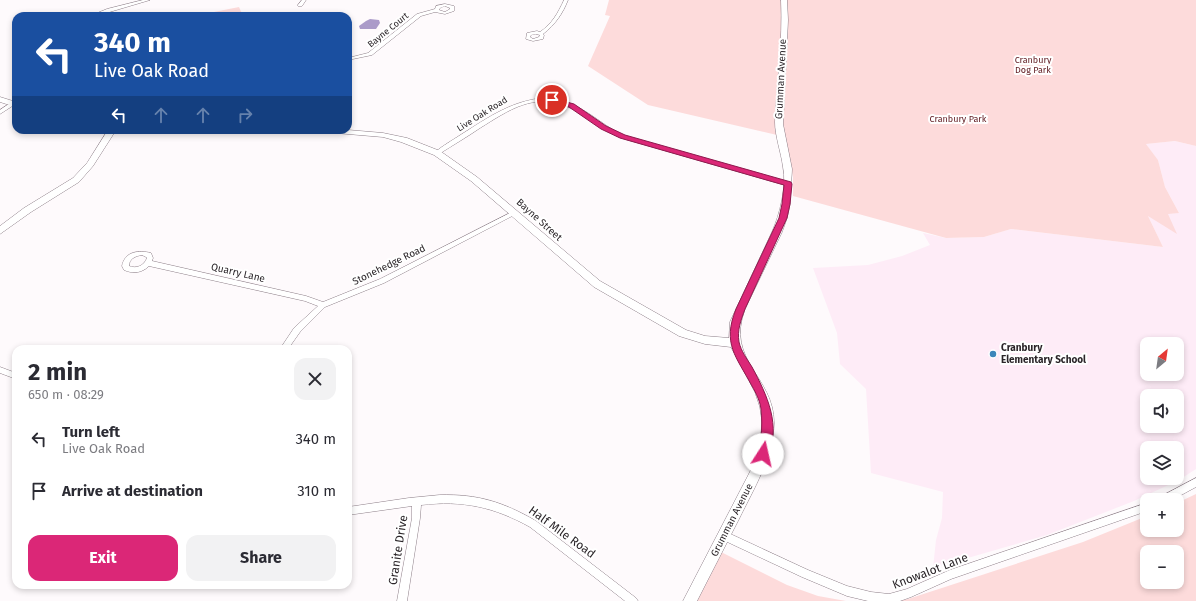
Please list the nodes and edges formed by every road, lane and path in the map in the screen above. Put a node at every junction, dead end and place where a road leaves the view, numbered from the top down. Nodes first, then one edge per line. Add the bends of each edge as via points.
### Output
1 (148, 0) edge
2 (304, 0) edge
3 (566, 0) edge
4 (784, 0) edge
5 (300, 5) dead end
6 (437, 10) dead end
7 (103, 12) edge
8 (541, 33) dead end
9 (352, 58) edge
10 (0, 99) edge
11 (12, 103) edge
12 (12, 105) edge
13 (0, 112) edge
14 (352, 132) edge
15 (109, 134) edge
16 (437, 153) junction
17 (788, 184) junction
18 (514, 213) junction
19 (0, 231) edge
20 (148, 263) dead end
21 (323, 305) junction
22 (735, 343) junction
23 (287, 345) edge
24 (0, 370) edge
25 (12, 374) edge
26 (1196, 482) edge
27 (1176, 493) edge
28 (417, 502) junction
29 (1140, 509) edge
30 (352, 510) edge
31 (724, 536) junction
32 (402, 601) edge
33 (633, 601) edge
34 (690, 601) edge

1 - 7 street
2 - 5 street
3 - 8 street via 552,23
4 - 17 street, Grumman Avenue via 779,124 787,162
6 - 9 street, Bayne Court via 419,15 370,54
10 - 11 street
12 - 13 street
14 - 16 street, Bayne Street via 404,140
15 - 19 street via 81,175 22,213
16 - 17 street, Live Oak Road via 511,106 530,101 552,100 571,106 623,137
16 - 18 street, Bayne Street via 474,179
17 - 22 street, Grumman Avenue via 783,218 735,322
18 - 21 street, Stonehedge Road via 382,281
18 - 22 street, Bayne Street via 602,288 683,333 705,340
20 - 21 street, Quarry Lane
21 - 23 street, Stonehedge Road via 297,330
22 - 31 street, Grumman Avenue via 760,391 768,422 760,465
24 - 25 street
26 - 27 street
28 - 30 street, Half Mile Road
28 - 32 street, Granite Drive
28 - 33 street, Half Mile Road via 470,500 521,517 570,551
29 - 31 street, Knowalot Lane via 950,575 908,594 889,599 847,591
31 - 34 street, Grumman Avenue

